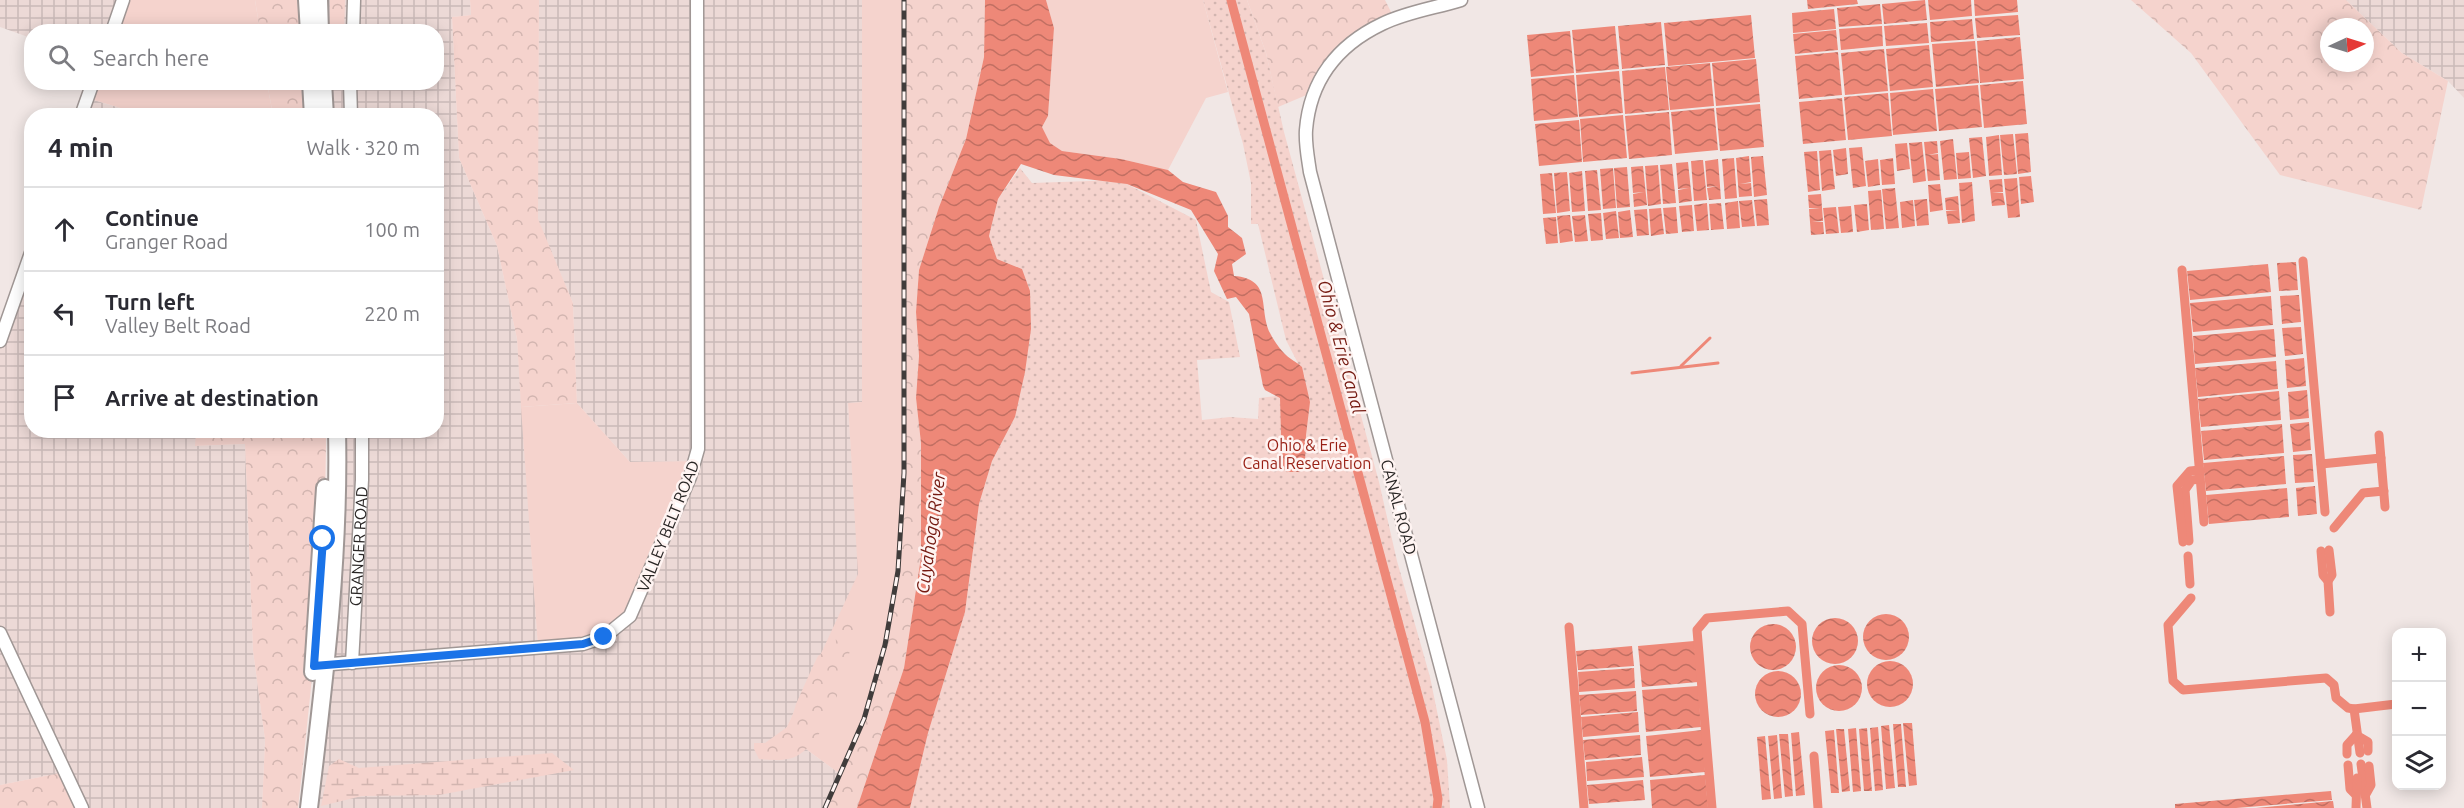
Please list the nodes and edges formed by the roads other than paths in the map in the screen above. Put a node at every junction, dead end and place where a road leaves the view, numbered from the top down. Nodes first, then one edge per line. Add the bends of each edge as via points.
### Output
1 (123, 0) edge
2 (307, 0) edge
3 (319, 0) edge
4 (354, 0) edge
5 (697, 0) edge
6 (1461, 0) edge
7 (115, 24) edge
8 (308, 24) edge
9 (320, 24) edge
10 (353, 24) edge
11 (90, 90) edge
12 (311, 90) edge
13 (323, 90) edge
14 (350, 90) edge
15 (84, 108) edge
16 (313, 108) edge
17 (325, 108) edge
18 (351, 108) edge
19 (24, 273) edge
20 (0, 341) edge
21 (326, 438) edge
22 (337, 438) edge
23 (362, 438) edge
24 (0, 633) edge
25 (352, 663) junction
26 (320, 665) junction
27 (82, 808) edge
28 (297, 808) edge
29 (309, 808) edge
30 (1478, 808) edge

1 - 7 street
2 - 8 main road
3 - 9 main road
4 - 10 street
5 - 25 street, VALLEY BELT ROAD via 698,449 637,603 618,627 583,644
6 - 30 street, CANAL ROAD via 1383,23 1351,40 1320,82 1306,132 1310,172
11 - 15 street
12 - 16 main road
13 - 17 main road
14 - 18 street
19 - 20 street
21 - 26 main road, GRANGER ROAD
22 - 26 main road, GRANGER ROAD via 334,564
23 - 25 street, GRANGER ROAD
24 - 27 street
25 - 26 street, VALLEY BELT ROAD
26 - 28 main road, GRANGER ROAD
26 - 29 main road, GRANGER ROAD

